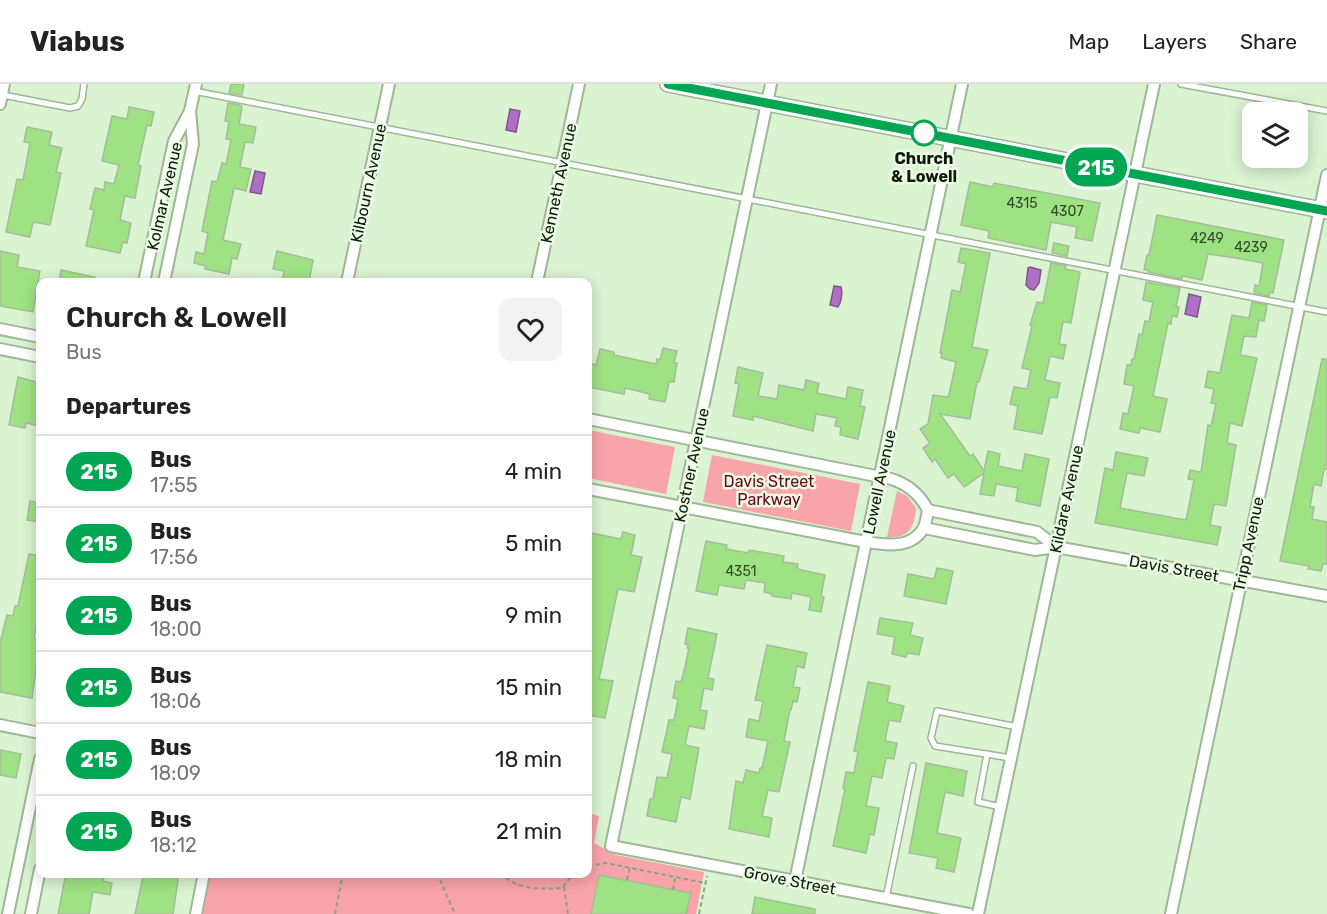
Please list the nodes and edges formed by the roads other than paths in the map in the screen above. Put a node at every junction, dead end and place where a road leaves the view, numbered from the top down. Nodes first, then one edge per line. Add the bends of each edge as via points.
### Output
1 (84, 84) edge
2 (389, 84) edge
3 (579, 84) edge
4 (668, 84) edge
5 (771, 84) edge
6 (962, 84) edge
7 (1154, 84) edge
8 (1182, 84) edge
9 (195, 87) edge
10 (2, 95) edge
11 (767, 103) junction
12 (190, 111) junction
13 (1327, 111) edge
14 (380, 129) junction
15 (951, 139) junction
16 (562, 164) junction
17 (1135, 174) junction
18 (1327, 175) edge
19 (747, 199) junction
20 (1323, 211) edge
21 (931, 234) junction
22 (1114, 270) junction
23 (145, 278) edge
24 (165, 278) edge
25 (348, 278) edge
26 (538, 278) edge
27 (1299, 307) junction
28 (1327, 312) edge
29 (0, 329) edge
30 (36, 336) edge
31 (0, 349) edge
32 (36, 356) edge
33 (592, 420) edge
34 (696, 441) junction
35 (880, 476) junction
36 (592, 490) edge
37 (682, 506) junction
38 (928, 510) junction
39 (924, 528) junction
40 (866, 543) junction
41 (1056, 547) junction
42 (1240, 580) junction
43 (1327, 596) edge
44 (0, 725) edge
45 (1018, 727) junction
46 (36, 732) edge
47 (987, 754) junction
48 (1011, 758) junction
49 (914, 766) dead end
50 (36, 778) edge
51 (1001, 807) junction
52 (611, 846) joint
53 (38, 878) edge
54 (203, 878) edge
55 (795, 881) junction
56 (886, 898) junction
57 (955, 913) edge
58 (8, 914) edge
59 (31, 914) edge
60 (196, 914) edge
61 (969, 914) edge
62 (978, 914) edge
63 (1171, 914) edge

1 - 10 lane via 78,106 69,108
2 - 14 street, Kilbourn Avenue
3 - 16 street, Kenneth Avenue
4 - 11 street
5 - 11 street, Kostner Avenue
6 - 15 street, Lowell Avenue
7 - 17 street, Kildare Avenue
8 - 13 lane
9 - 12 street, Kolmar Avenue
9 - 14 lane
11 - 15 street
11 - 19 street, Kostner Avenue
12 - 23 street, Kolmar Avenue via 174,141
12 - 24 street, Kolmar Avenue via 193,144
14 - 16 lane
14 - 25 street, Kilbourn Avenue
15 - 17 street
15 - 21 street, Lowell Avenue
16 - 19 lane
16 - 26 street, Kenneth Avenue
17 - 20 street
17 - 22 street, Kildare Avenue
18 - 20 street, Tripp Avenue
19 - 21 lane
19 - 34 street, Kostner Avenue
20 - 27 street, Tripp Avenue
21 - 22 lane
21 - 35 street, Lowell Avenue
22 - 27 lane
22 - 41 street, Kildare Avenue
27 - 28 lane
27 - 42 street, Tripp Avenue
29 - 30 street
31 - 32 street
33 - 34 street
34 - 35 street
34 - 37 street, Kostner Avenue
35 - 38 street via 910,488
35 - 40 street, Lowell Avenue
36 - 37 street
37 - 40 street
37 - 52 street, Kostner Avenue
38 - 39 street
38 - 41 street, Davis Street via 1037,532
39 - 40 street via 914,539 902,544
39 - 41 street, Davis Street via 1035,550
40 - 55 street, Lowell Avenue
41 - 42 street, Davis Street
41 - 45 street, Kildare Avenue
42 - 43 street, Davis Street
42 - 63 street, Tripp Avenue
44 - 46 street
45 - 47 lane via 937,711 931,738 935,746
45 - 48 street, Kildare Avenue
47 - 48 lane
47 - 51 lane via 978,802
48 - 51 street, Kildare Avenue
49 - 56 lane
50 - 58 street
51 - 62 street, Kildare Avenue
52 - 55 street, Grove Street
53 - 59 street
54 - 60 street
55 - 56 street, Grove Street
56 - 57 street, Grove Street
57 - 61 street, Grove Street

